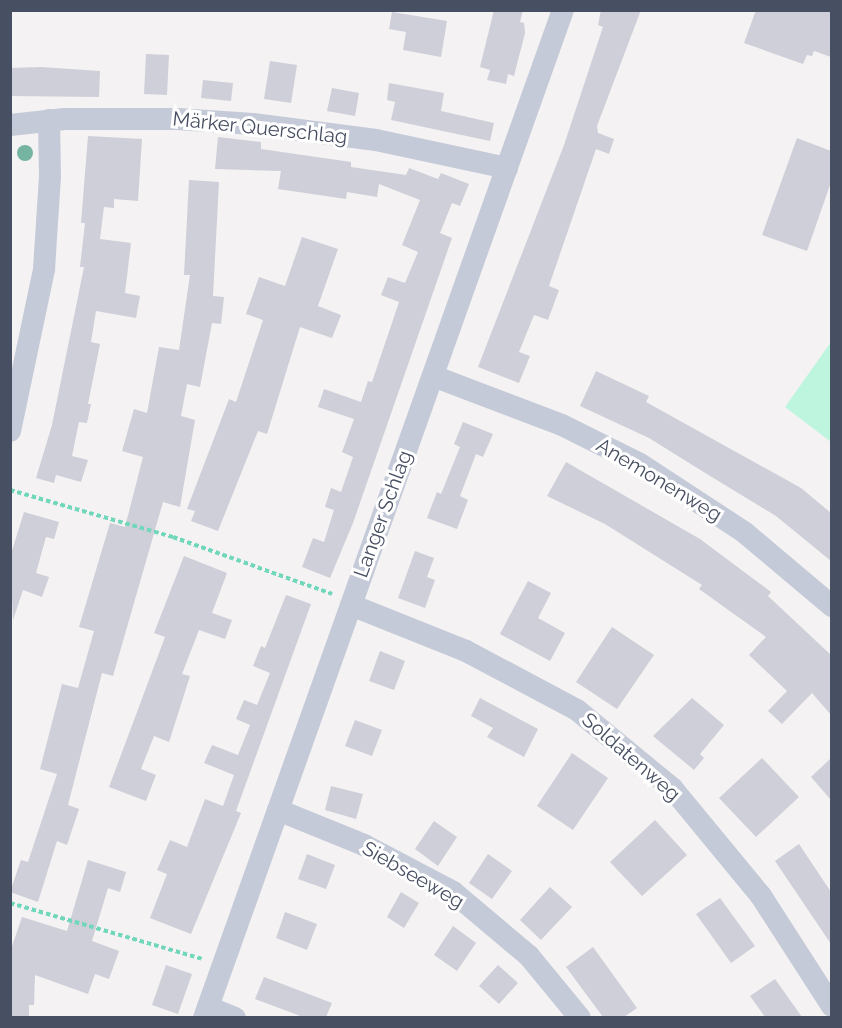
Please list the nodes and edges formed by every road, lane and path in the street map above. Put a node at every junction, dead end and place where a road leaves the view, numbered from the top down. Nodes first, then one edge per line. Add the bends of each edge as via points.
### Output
1 (563, 10) edge
2 (49, 120) junction
3 (10, 125) edge
4 (507, 168) junction
5 (433, 376) junction
6 (10, 431) edge
7 (10, 490) edge
8 (351, 605) junction
9 (831, 606) edge
10 (278, 810) junction
11 (10, 903) edge
12 (223, 965) junction
13 (831, 1006) edge
14 (206, 1012) edge
15 (235, 1017) edge
16 (580, 1017) edge

1 - 4 street, Langer Schlag
2 - 3 street, Märker Querschlag
2 - 4 street, Märker Querschlag via 178,119 253,124 376,140
2 - 6 street via 44,269
4 - 5 street, Langer Schlag
5 - 8 street, Langer Schlag
5 - 9 street, Anemonenweg via 562,425 640,464 744,532
7 - 8 path via 173,537 339,597
8 - 10 street, Langer Schlag
8 - 13 street, Soldatenweg via 466,651 577,710 672,789 761,896
10 - 12 street, Langer Schlag
10 - 16 street, Siebseeweg via 364,845 453,892 529,956
11 - 12 path
12 - 14 street, Langer Schlag
14 - 15 street

